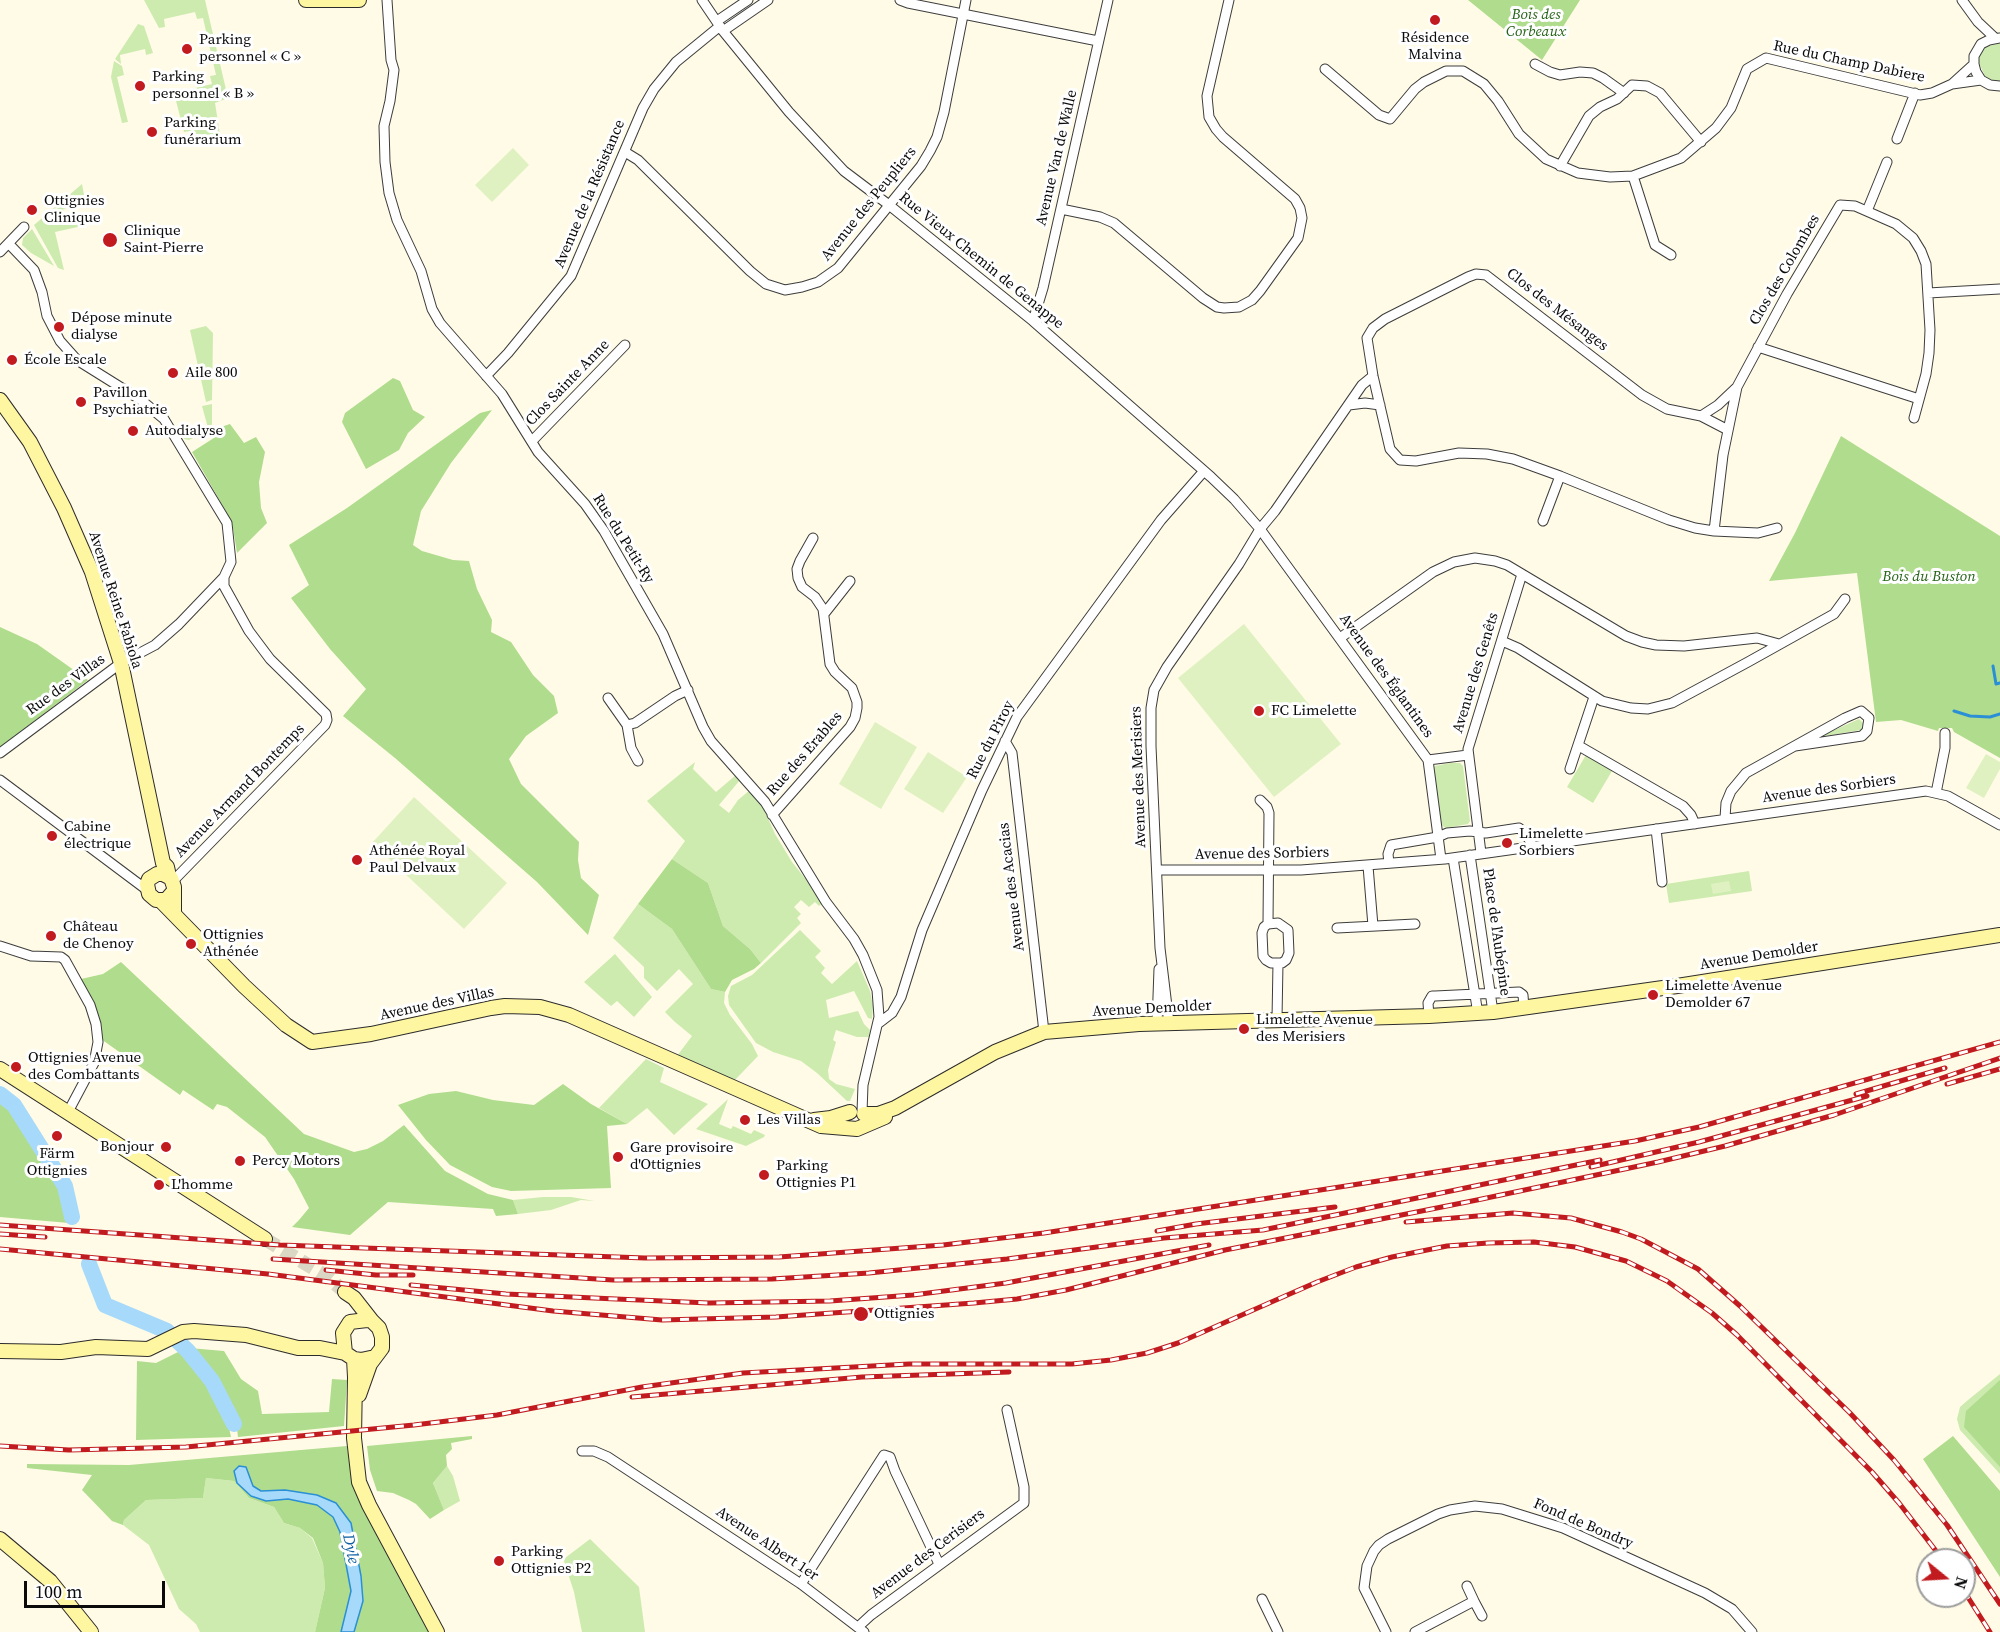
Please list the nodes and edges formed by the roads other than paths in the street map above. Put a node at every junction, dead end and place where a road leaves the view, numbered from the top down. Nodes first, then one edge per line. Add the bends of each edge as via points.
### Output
1 (306, 0) edge
2 (359, 0) edge
3 (387, 0) edge
4 (702, 0) edge
5 (748, 0) edge
6 (768, 0) edge
7 (900, 0) edge
8 (966, 0) edge
9 (1108, 0) edge
10 (1229, 0) edge
11 (1962, 0) edge
12 (963, 13) junction
13 (1978, 22) junction
14 (720, 26) junction
15 (1998, 38) edge
16 (1098, 41) junction
17 (1981, 44) junction
18 (1535, 64) dead end
19 (1974, 64) junction
20 (1325, 69) dead end
21 (1981, 80) junction
22 (1952, 84) junction
23 (2000, 87) edge
24 (1624, 93) junction
25 (1915, 93) junction
26 (1896, 139) dead end
27 (1701, 142) junction
28 (625, 152) junction
29 (1887, 162) dead end
30 (1560, 166) junction
31 (1633, 176) junction
32 (889, 205) junction
33 (1061, 209) junction
34 (1867, 211) junction
35 (24, 227) dead end
36 (9, 244) junction
37 (0, 252) edge
38 (1671, 255) dead end
39 (2000, 290) edge
40 (1928, 293) junction
41 (1033, 321) junction
42 (625, 345) dead end
43 (1758, 347) junction
44 (486, 376) junction
45 (1373, 376) junction
46 (1737, 387) junction
47 (1919, 399) junction
48 (0, 400) edge
49 (1349, 405) junction
50 (1380, 405) junction
51 (1701, 416) junction
52 (1914, 418) dead end
53 (1728, 430) junction
54 (532, 441) junction
55 (1204, 471) junction
56 (1560, 476) junction
57 (1543, 521) dead end
58 (1777, 528) dead end
59 (1260, 529) junction
60 (1714, 531) junction
61 (813, 538) dead end
62 (1522, 574) junction
63 (224, 577) junction
64 (850, 581) dead end
65 (1845, 599) dead end
66 (824, 614) junction
67 (1340, 638) junction
68 (1502, 641) junction
69 (1779, 644) junction
70 (121, 663) junction
71 (688, 690) junction
72 (1593, 697) junction
73 (608, 698) dead end
74 (627, 725) junction
75 (1945, 734) dead end
76 (1005, 741) junction
77 (1579, 746) junction
78 (1795, 746) junction
79 (0, 753) edge
80 (1468, 754) junction
81 (1428, 760) junction
82 (638, 761) dead end
83 (1570, 770) dead end
84 (0, 780) edge
85 (1936, 793) junction
86 (1260, 800) dead end
87 (772, 815) junction
88 (1725, 818) junction
89 (1695, 824) junction
90 (2000, 825) edge
91 (1656, 829) junction
92 (1479, 833) junction
93 (1438, 837) junction
94 (1533, 846) junction
95 (1480, 853) junction
96 (1470, 855) junction
97 (1454, 858) junction
98 (1441, 859) junction
99 (1389, 863) junction
100 (1368, 866) junction
101 (1157, 870) junction
102 (1268, 871) junction
103 (158, 880) junction
104 (1662, 882) dead end
105 (174, 914) junction
106 (1268, 924) junction
107 (1415, 924) dead end
108 (1373, 926) junction
109 (1337, 928) dead end
110 (2000, 935) edge
111 (0, 946) edge
112 (1278, 963) junction
113 (1491, 992) junction
114 (1474, 993) junction
115 (1524, 1008) junction
116 (1493, 1012) junction
117 (1478, 1014) junction
118 (1429, 1016) junction
119 (1277, 1019) junction
120 (879, 1023) junction
121 (1163, 1024) junction
122 (1044, 1032) junction
123 (0, 1070) edge
124 (68, 1112) junction
125 (857, 1117) junction
126 (266, 1239) tunnel mouth
127 (372, 1321) junction
128 (346, 1328) junction
129 (320, 1348) junction
130 (0, 1351) edge
131 (349, 1356) junction
132 (375, 1357) junction
133 (355, 1408) junction
134 (1007, 1410) dead end
135 (582, 1451) dead end
136 (0, 1539) edge
137 (939, 1564) junction
138 (801, 1584) junction
139 (1467, 1586) dead end
140 (1262, 1599) dead end
141 (1474, 1601) junction
142 (1482, 1616) dead end
143 (861, 1630) edge
144 (91, 1632) edge
145 (437, 1632) edge
146 (1278, 1632) edge
147 (1386, 1632) edge
148 (1415, 1632) edge
149 (1752, 1632) edge

1 - 2 street
3 - 44 street, Rue du Petit-Ry via 394,70 384,126 389,193 432,309
4 - 14 street, Rue Vieux Chemin de Genappe
5 - 14 street, Avenue de la Résistance
6 - 14 street, Avenue de la Résistance
7 - 12 street
8 - 12 street, Avenue des Peupliers
9 - 16 street, Avenue Van de Walle
10 - 33 street via 1207,96 1209,117 1223,137 1295,199 1302,218 1298,238 1260,291 1239,307 1217,307 1114,223
11 - 13 street
12 - 16 street
12 - 32 street, Avenue des Peupliers via 937,137 921,166
13 - 15 street
13 - 17 street
14 - 28 street, Avenue de la Résistance via 664,75 643,108
14 - 32 street, Rue Vieux Chemin de Genappe via 789,112 844,171
15 - 17 street
16 - 33 street, Avenue Van de Walle
17 - 19 street
18 - 24 street via 1560,75 1593,74
19 - 21 street
19 - 22 street, Rue du Champ Dabiere
20 - 30 street, Rue du Champ Dabiere via 1379,115 1390,119 1415,89 1450,70 1463,71 1484,84 1527,142
21 - 22 street, Rue du Champ Dabiere
21 - 23 street
22 - 25 street, Rue du Champ Dabiere via 1932,93
24 - 27 street via 1632,85 1656,90
24 - 30 street via 1588,116
25 - 26 street
25 - 27 street, Rue du Champ Dabiere via 1766,58 1747,69 1731,108
27 - 31 street, Rue du Champ Dabiere via 1681,158
28 - 32 street, Avenue des Peupliers via 638,160 760,281 778,289 809,285 833,274
28 - 44 street, Avenue de la Résistance via 568,282
29 - 34 street
30 - 31 street, Rue du Champ Dabiere via 1592,176
31 - 38 street via 1654,245
32 - 41 street, Rue Vieux Chemin de Genappe
33 - 41 street, Avenue Van de Walle
34 - 40 street, Clos des Colombes via 1896,224 1913,238 1926,264
34 - 43 street, Clos des Colombes via 1840,205
35 - 36 street
36 - 37 street
36 - 63 street via 34,270 47,316 60,340 77,360 157,412 185,452 227,523 231,562
39 - 40 street
40 - 47 street, Clos des Colombes via 1929,353
41 - 55 street, Rue Vieux Chemin de Genappe
42 - 54 street, Clos Sainte Anne
43 - 46 street, Clos des Colombes
43 - 47 street, Clos des Colombes
44 - 54 street, Rue du Petit-Ry
45 - 49 street
45 - 50 street, Clos des Mésanges
45 - 51 street, Clos des Mésanges via 1367,344 1373,328 1468,277 1482,274 1641,395 1667,409
46 - 51 street
46 - 53 street
47 - 52 street, Clos des Colombes
48 - 70 street, Avenue Reine Fabiola via 30,442 76,533
49 - 50 street
49 - 59 street
50 - 56 street, Clos des Mésanges via 1390,448 1400,460 1487,453
51 - 53 street, Clos des Mésanges
53 - 60 street
54 - 71 street, Rue du Petit-Ry via 609,539 663,634
55 - 59 street, Rue Vieux Chemin de Genappe
55 - 76 street, Rue du Piroy via 1161,520 1022,708
56 - 57 street
56 - 60 street, Clos des Mésanges via 1669,520
58 - 60 street, Clos des Mésanges via 1758,533
59 - 67 street, Avenue des Églantines
59 - 101 street, Avenue des Merisiers via 1154,690 1151,746
61 - 66 street via 797,569 798,578
62 - 67 street via 1489,560 1447,564
62 - 68 street, Avenue des Genêts
62 - 69 street via 1642,642 1684,646 1758,638
63 - 70 street, Rue des Villas via 155,645
63 - 103 street, Avenue Armand Bontemps via 224,586 249,631 270,659 326,714 327,720
64 - 66 street
65 - 69 street via 1834,614
66 - 87 street, Rue des Erables via 830,664 852,688 857,714 850,727
67 - 81 street, Avenue des Églantines
68 - 72 street
68 - 80 street, Avenue des Genêts
69 - 72 street via 1665,705 1631,708
70 - 79 street, Rue des Villas
70 - 103 street, Avenue Reine Fabiola
71 - 74 street
71 - 87 street, Rue du Petit-Ry via 711,741
72 - 77 street
73 - 74 street
74 - 82 street via 633,756
75 - 85 street
76 - 120 street, Rue du Piroy via 922,930 901,997 892,1013
76 - 122 street, Avenue des Acacias via 1011,753
77 - 83 street
77 - 89 street via 1683,806
78 - 78 street via 1862,736 1869,718 1861,711
78 - 88 street via 1738,781 1726,803
80 - 81 street
80 - 92 street, Avenue des Genêts
81 - 93 street, Avenue des Églantines
84 - 103 street
85 - 88 street, Avenue des Sorbiers via 1914,792
85 - 90 street, Avenue des Sorbiers
86 - 102 street via 1269,813
87 - 120 street, Rue du Petit-Ry via 863,955 877,990
88 - 89 street, Avenue des Sorbiers
89 - 91 street, Avenue des Sorbiers
91 - 94 street, Avenue des Sorbiers
91 - 104 street
92 - 93 street via 1447,833
92 - 94 street via 1519,828
92 - 95 street, Avenue des Genêts
93 - 98 street, Avenue des Églantines
93 - 99 street via 1391,845
94 - 95 street, Avenue des Sorbiers
95 - 96 street, Avenue des Sorbiers
96 - 97 street, Avenue des Sorbiers
96 - 113 street, Place de l'Aubépine
97 - 98 street, Avenue des Sorbiers
97 - 114 street, Place de l'Aubépine
98 - 99 street, Avenue des Sorbiers
99 - 100 street, Avenue des Sorbiers
100 - 102 street, Avenue des Sorbiers
100 - 108 street
101 - 102 street, Avenue des Sorbiers
101 - 121 street, Avenue des Merisiers
102 - 106 street
103 - 105 street
103 - 105 street, Avenue des Villas via 152,898
105 - 125 street, Avenue des Villas via 286,1025 312,1042 371,1034 491,1008 540,1007 569,1015 806,1120 832,1128
106 - 112 street via 1262,933 1263,956
106 - 112 street via 1278,923 1288,930 1289,953 1286,960
107 - 108 street
108 - 109 street
110 - 115 street, Avenue Demolder
111 - 124 street via 31,956 61,957 90,1005 98,1042 94,1063
112 - 119 street
113 - 114 street
113 - 115 street via 1519,992
113 - 116 street, Place de l'Aubépine
114 - 117 street, Place de l'Aubépine
114 - 118 street via 1432,996
115 - 116 street, Avenue Demolder
116 - 117 street, Avenue Demolder
117 - 118 street, Avenue Demolder
118 - 119 street, Avenue Demolder
119 - 121 street, Avenue Demolder
120 - 125 street, Rue du Petit-Ry
121 - 122 street, Avenue Demolder
122 - 125 street, Avenue Demolder via 995,1052 895,1108
123 - 124 street
124 - 126 street
127 - 128 street via 361,1320
127 - 128 street via 354,1298 345,1293
127 - 132 street via 382,1337 382,1348
128 - 129 street
128 - 131 street
129 - 130 street via 194,1331 148,1349
129 - 131 street
131 - 132 street via 366,1360
131 - 133 street
132 - 133 street
133 - 145 street via 354,1453 361,1488
134 - 137 street, Avenue des Cerisiers via 1025,1500
135 - 138 street, Avenue Albert 1er via 608,1457
136 - 144 street via 50,1581
137 - 138 street via 886,1455
137 - 143 street, Avenue des Cerisiers
138 - 143 street, Avenue Albert 1er
139 - 141 street
140 - 146 street
141 - 142 street
141 - 148 street
147 - 149 street, Fond de Bondry via 1364,1588 1374,1551 1388,1539 1438,1514 1475,1506 1502,1509 1563,1528 1706,1593 1732,1609

